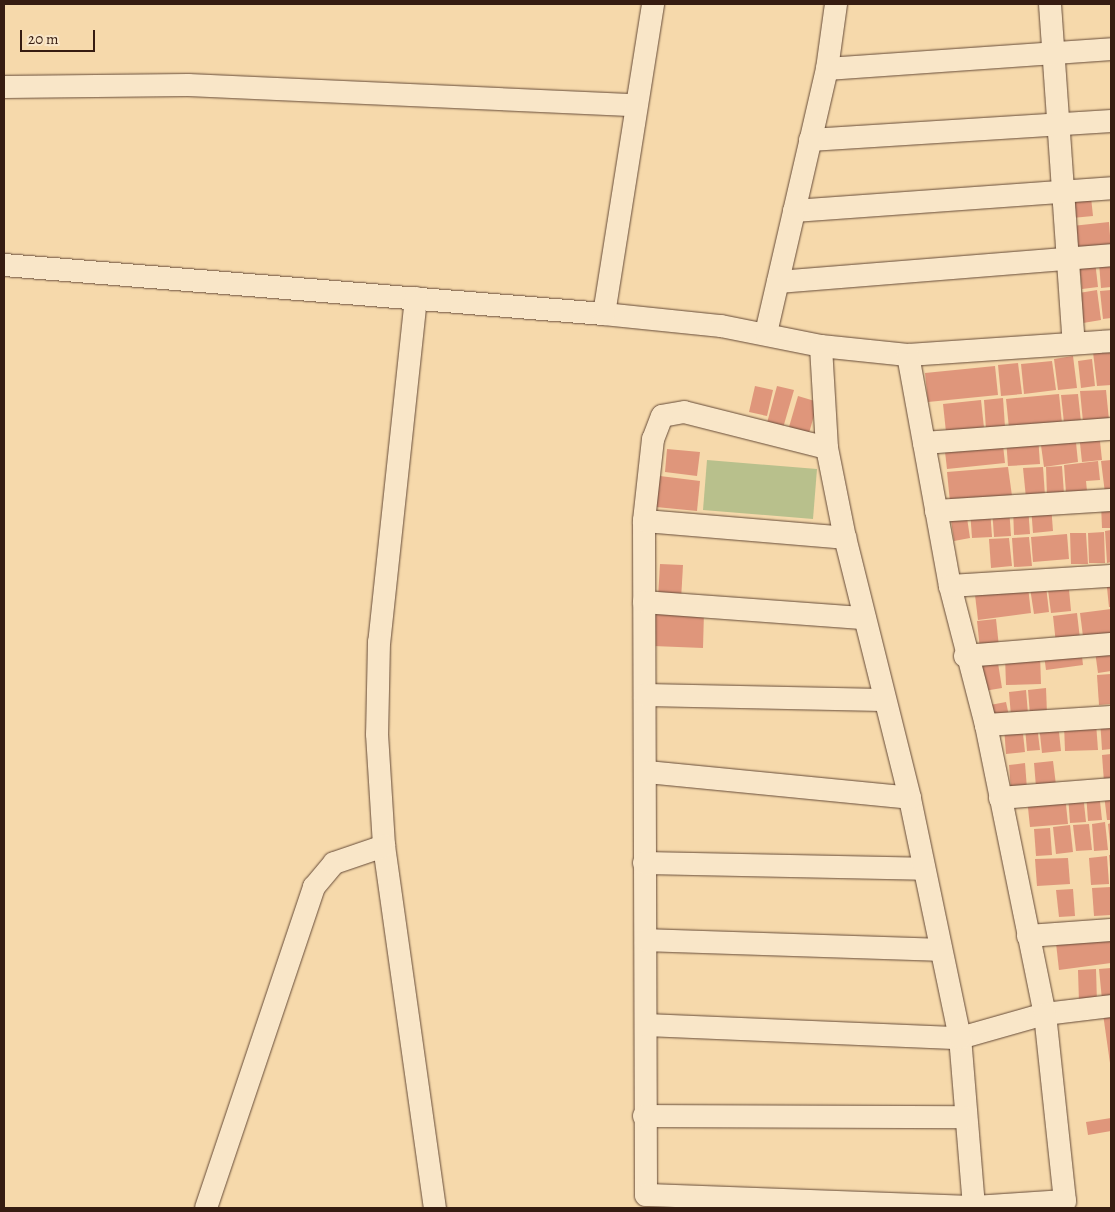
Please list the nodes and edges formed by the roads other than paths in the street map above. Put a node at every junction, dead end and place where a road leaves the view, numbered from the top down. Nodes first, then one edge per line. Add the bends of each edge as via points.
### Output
1 (653, 4) edge
2 (836, 4) edge
3 (1050, 4) edge
4 (1111, 49) edge
5 (1053, 54) junction
6 (827, 69) junction
7 (4, 87) edge
8 (635, 105) junction
9 (1111, 121) edge
10 (1058, 125) junction
11 (810, 140) junction
12 (1111, 188) edge
13 (1063, 192) junction
14 (794, 211) junction
15 (1111, 256) edge
16 (1068, 259) junction
17 (4, 265) edge
18 (778, 282) junction
19 (416, 298) junction
20 (604, 314) junction
21 (766, 333) junction
22 (1111, 340) edge
23 (1074, 343) junction
24 (821, 346) junction
25 (908, 354) junction
26 (1111, 429) edge
27 (924, 443) junction
28 (826, 448) junction
29 (1111, 500) edge
30 (936, 511) junction
31 (644, 521) junction
32 (845, 538) junction
33 (1111, 576) edge
34 (950, 586) junction
35 (644, 602) junction
36 (864, 618) junction
37 (1111, 644) edge
38 (965, 656) junction
39 (645, 695) junction
40 (883, 700) junction
41 (1111, 717) edge
42 (986, 726) junction
43 (647, 772) junction
44 (1111, 789) edge
45 (910, 798) junction
46 (1000, 798) junction
47 (384, 846) junction
48 (644, 863) junction
49 (924, 869) junction
50 (1111, 930) edge
51 (1028, 936) junction
52 (646, 940) junction
53 (941, 950) junction
54 (1111, 1006) edge
55 (1045, 1014) junction
56 (646, 1025) junction
57 (960, 1038) junction
58 (644, 1116) junction
59 (964, 1117) junction
60 (974, 1207) edge
61 (206, 1208) edge
62 (435, 1208) edge

1 - 8 street
2 - 6 street
3 - 5 street
4 - 5 street
5 - 6 street
5 - 10 street
6 - 11 street
7 - 8 street via 188,85
8 - 20 street
9 - 10 street
10 - 11 street
10 - 13 street
11 - 14 street
12 - 13 street
13 - 14 street
13 - 16 street
14 - 18 street
15 - 16 street
16 - 18 street
16 - 23 street
17 - 19 street
18 - 21 street
19 - 20 street
19 - 47 street via 379,642 377,734
20 - 21 street
21 - 24 street
22 - 23 street
23 - 25 street
24 - 25 street
24 - 28 street
25 - 27 street
26 - 27 street
27 - 30 street
28 - 31 street via 684,412 662,416 653,439
28 - 32 street
29 - 30 street
30 - 34 street
31 - 32 street
31 - 35 street
32 - 36 street
33 - 34 street
34 - 38 street
35 - 36 street
35 - 39 street
36 - 40 street
37 - 38 street
38 - 42 street
39 - 40 street
39 - 43 street
40 - 45 street
41 - 42 street
42 - 46 street
43 - 45 street
43 - 48 street
44 - 46 street
45 - 49 street
46 - 51 street
47 - 61 street via 334,863 314,887
47 - 62 street
48 - 49 street
48 - 52 street
49 - 53 street
50 - 51 street
51 - 55 street
52 - 53 street
52 - 56 street
53 - 57 street
54 - 55 street
55 - 57 street
55 - 60 street via 1065,1201
56 - 57 street
56 - 58 street
57 - 59 street
58 - 59 street
58 - 60 street via 646,1196
59 - 60 street

